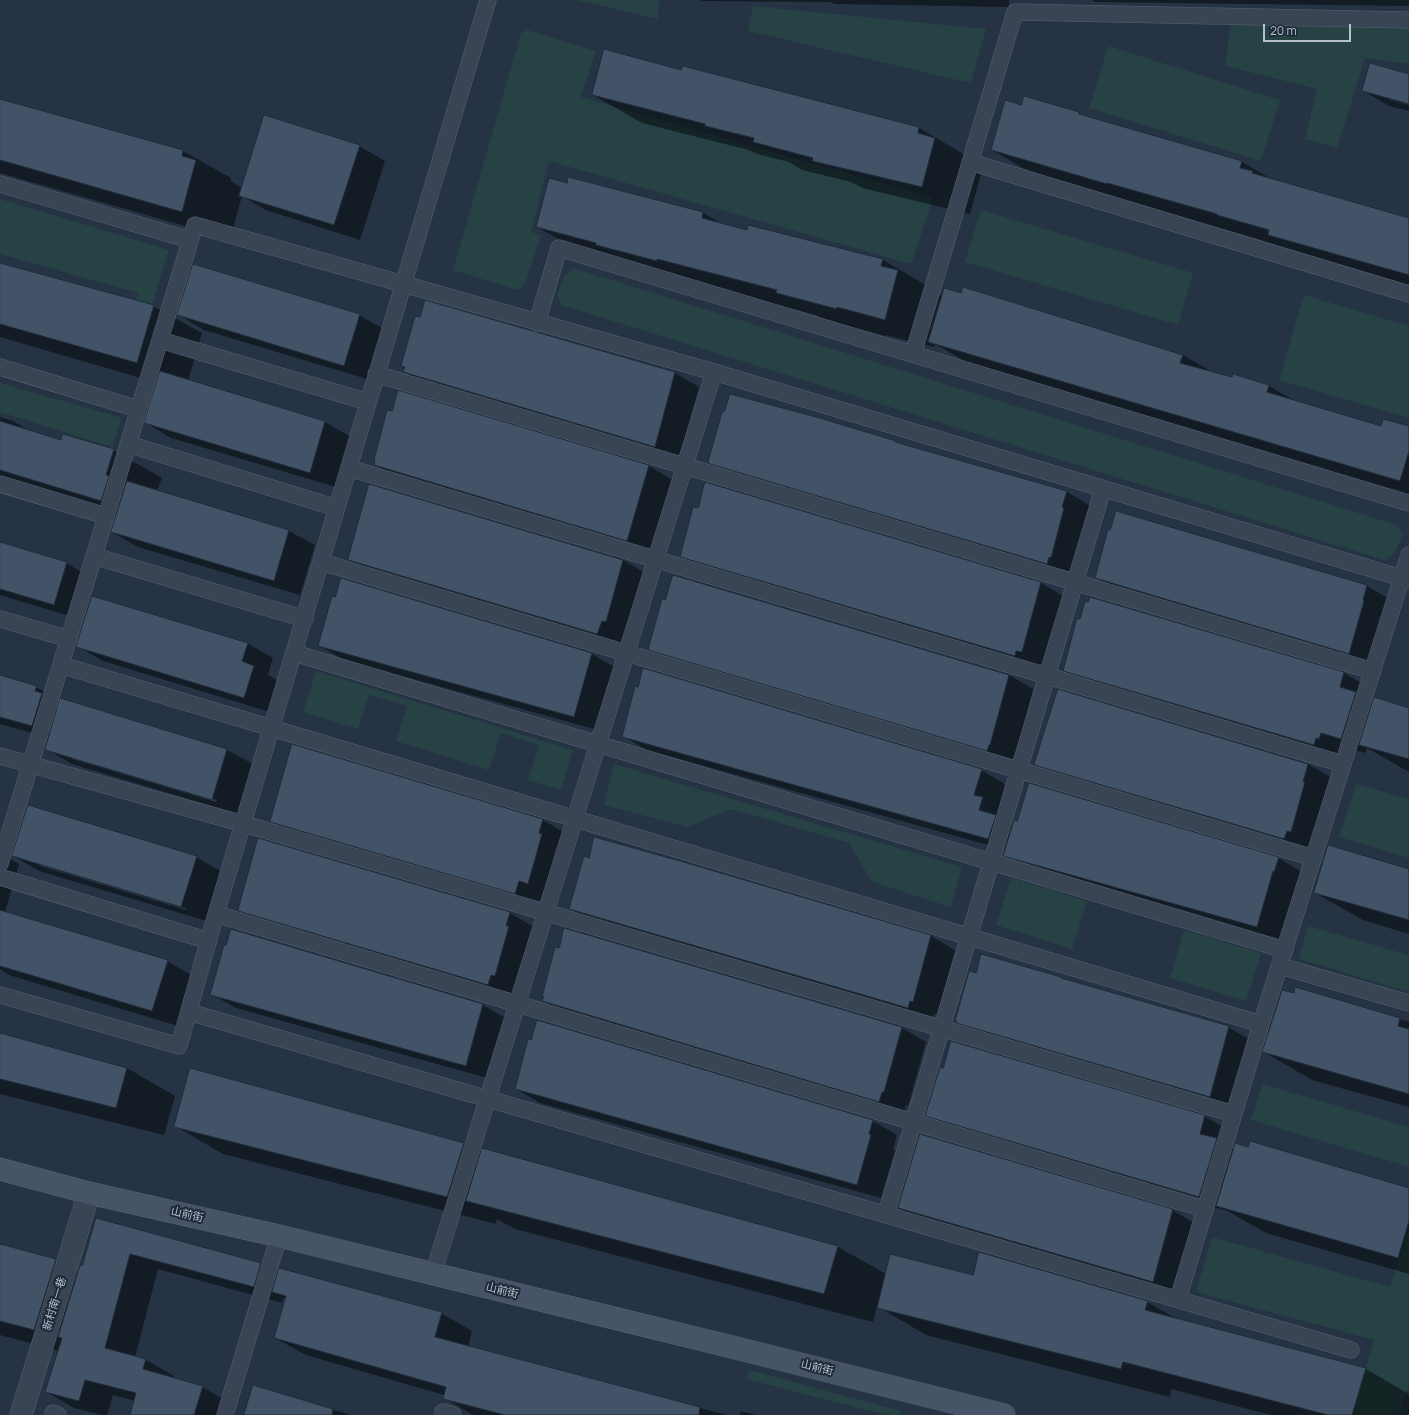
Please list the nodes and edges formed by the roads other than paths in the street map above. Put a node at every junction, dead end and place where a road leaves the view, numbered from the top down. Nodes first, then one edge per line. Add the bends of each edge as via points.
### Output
1 (488, 0) edge
2 (1409, 20) edge
3 (970, 162) junction
4 (0, 184) edge
5 (190, 240) junction
6 (403, 283) junction
7 (1409, 294) edge
8 (537, 323) junction
9 (160, 340) junction
10 (912, 354) junction
11 (0, 367) edge
12 (714, 372) junction
13 (376, 374) junction
14 (368, 402) junction
15 (138, 409) junction
16 (128, 444) junction
17 (685, 466) junction
18 (349, 468) junction
19 (0, 484) edge
20 (1103, 489) junction
21 (1409, 503) edge
22 (337, 508) junction
23 (106, 516) junction
24 (1409, 555) edge
25 (94, 556) junction
26 (656, 559) junction
27 (321, 562) junction
28 (1405, 579) edge
29 (1075, 583) junction
30 (0, 619) edge
31 (305, 619) junction
32 (69, 639) junction
33 (294, 653) junction
34 (627, 653) junction
35 (61, 665) junction
36 (1373, 671) junction
37 (1047, 676) junction
38 (272, 728) junction
39 (598, 744) junction
40 (0, 756) edge
41 (30, 764) junction
42 (1343, 764) junction
43 (1019, 770) junction
44 (575, 818) junction
45 (244, 824) junction
46 (1314, 858) junction
47 (991, 862) junction
48 (0, 864) edge
49 (0, 877) edge
50 (546, 912) junction
51 (216, 914) junction
52 (969, 937) junction
53 (209, 941) junction
54 (1285, 950) junction
55 (1280, 966) junction
56 (0, 995) edge
57 (1409, 1003) edge
58 (517, 1004) junction
59 (189, 1012) junction
60 (1261, 1024) junction
61 (941, 1028) junction
62 (487, 1099) junction
63 (1234, 1114) junction
64 (913, 1122) junction
65 (0, 1169) edge
66 (89, 1193) junction
67 (1205, 1209) junction
68 (886, 1214) junction
69 (279, 1236) junction
70 (433, 1274) junction
71 (1178, 1299) junction
72 (1351, 1350) dead end
73 (20, 1415) edge
74 (225, 1415) edge
75 (1004, 1415) edge

1 - 6 lane
2 - 3 lane via 1015,12
3 - 7 lane
3 - 10 lane
4 - 5 lane
5 - 6 lane via 195,225
5 - 9 lane
6 - 8 lane
6 - 13 lane
8 - 10 lane via 559,248
8 - 12 lane
9 - 14 lane
9 - 15 lane
10 - 21 lane
11 - 15 lane
12 - 17 lane
12 - 20 lane
13 - 14 lane
13 - 17 lane
14 - 18 lane
15 - 16 lane
16 - 22 lane
16 - 23 lane
17 - 26 lane
17 - 29 lane
18 - 22 lane
18 - 26 lane
19 - 23 lane
20 - 28 lane
20 - 29 lane
22 - 27 lane
23 - 25 lane
24 - 28 lane
25 - 31 lane
25 - 32 lane
26 - 34 lane
26 - 37 lane
27 - 31 lane
27 - 34 lane
28 - 36 lane
29 - 36 lane
29 - 37 lane
30 - 32 lane
31 - 33 lane
32 - 35 lane
33 - 38 lane
33 - 39 lane
34 - 39 lane
34 - 43 lane
35 - 38 lane
35 - 41 lane
36 - 42 lane
37 - 42 lane
37 - 43 lane
38 - 44 lane
38 - 45 lane
39 - 44 lane
39 - 47 lane
40 - 41 lane
41 - 45 lane
41 - 48 lane
42 - 46 lane
43 - 46 lane
43 - 47 lane
44 - 50 lane
44 - 52 lane
45 - 50 lane
45 - 51 lane
46 - 54 lane
47 - 52 lane
47 - 54 lane
49 - 53 lane
50 - 58 lane
50 - 61 lane
51 - 53 lane
51 - 58 lane
52 - 60 lane
52 - 61 lane
53 - 59 lane
54 - 55 lane
55 - 57 lane
55 - 60 lane
56 - 59 lane via 179,1046
58 - 62 lane
58 - 64 lane
59 - 62 lane
60 - 63 lane
61 - 63 lane
61 - 64 lane
62 - 68 lane
62 - 70 lane
63 - 67 lane
64 - 67 lane
64 - 68 lane
65 - 66 street, 山前街
66 - 69 street, 山前街
66 - 73 street, 新村南一巷
67 - 71 lane
68 - 71 lane
69 - 70 street, 山前街
69 - 74 lane
70 - 75 street, 山前街
71 - 72 lane

